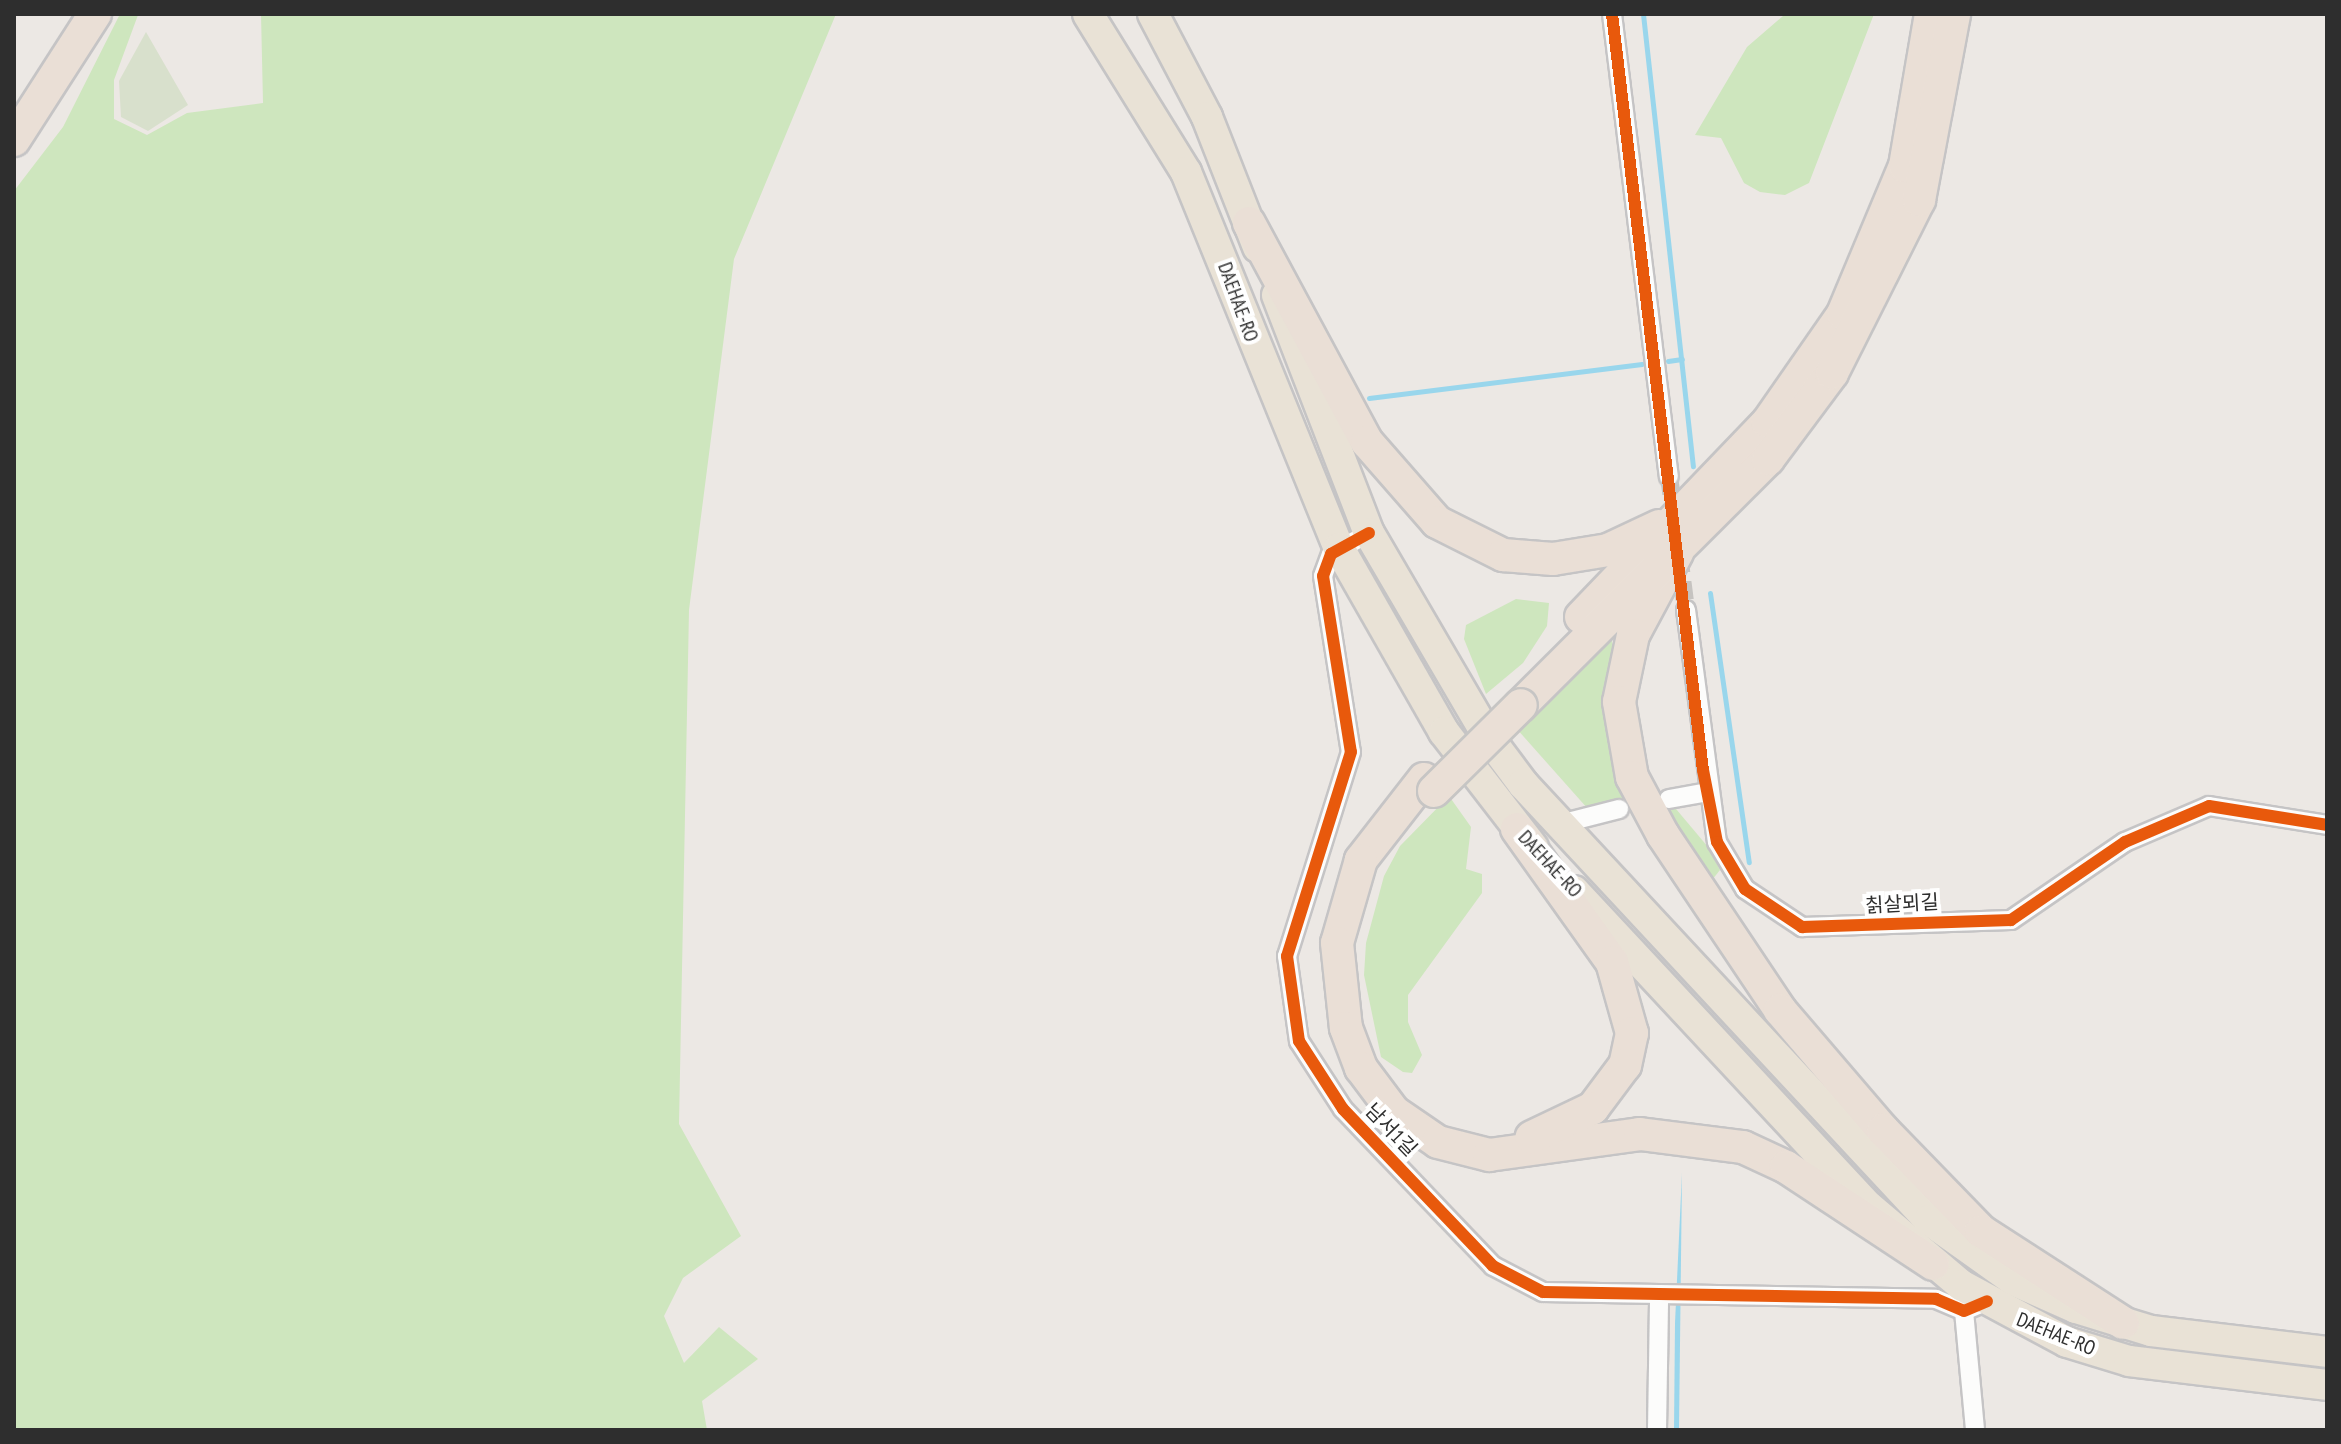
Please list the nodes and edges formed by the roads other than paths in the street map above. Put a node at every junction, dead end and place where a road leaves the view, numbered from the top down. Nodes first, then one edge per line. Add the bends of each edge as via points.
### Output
1 (70, 14) edge
2 (95, 14) edge
3 (1088, 14) edge
4 (1153, 14) edge
5 (1612, 14) edge
6 (1931, 14) edge
7 (1954, 14) edge
8 (1183, 68) junction
9 (1145, 99) junction
10 (14, 102) edge
11 (14, 140) edge
12 (1249, 223) junction
13 (1669, 476) tunnel mouth
14 (1686, 510) junction
15 (1369, 533) junction
16 (1339, 548) junction
17 (1677, 553) junction
18 (1686, 610) tunnel mouth
19 (1515, 699) junction
20 (1429, 785) junction
21 (1707, 792) junction
22 (1669, 799) dead end
23 (1619, 809) dead end
24 (1560, 824) junction
25 (2327, 825) edge
26 (1517, 829) junction
27 (1933, 1264) junction
28 (1662, 1299) junction
29 (1976, 1306) junction
30 (2123, 1323) junction
31 (2327, 1352) edge
32 (2327, 1385) edge
33 (1657, 1430) edge
34 (1975, 1430) edge

1 - 10 highway
2 - 11 highway
3 - 9 highway, DAEHAE-RO
4 - 8 highway, DAEHAE-RO
5 - 13 street
6 - 14 highway via 1905,166 1843,314 1768,422
7 - 17 highway via 1919,200 1865,319 1803,416
8 - 9 highway via 1156,71
8 - 12 highway, DAEHAE-RO
9 - 16 highway, DAEHAE-RO via 1211,227
12 - 14 highway via 1367,442 1419,507 1458,535 1503,555 1571,558 1633,540
12 - 15 highway, DAEHAE-RO
14 - 19 highway
15 - 16 street
15 - 24 highway, DAEHAE-RO via 1460,695
16 - 26 highway, DAEHAE-RO via 1414,686
16 - 28 street, 남서1길 via 1323,576 1351,752 1289,940 1288,1000 1299,1041 1343,1109 1505,1276 1570,1298
17 - 19 highway
17 - 30 highway via 1633,635 1619,702 1632,777 1663,835 1780,1010 1883,1130 1981,1231
18 - 21 street, 칡살뫼길
19 - 20 highway, bridge
20 - 26 highway via 1362,891 1349,953 1352,997 1362,1039 1395,1092 1442,1127 1491,1140 1547,1134 1593,1108 1625,1065 1632,1033 1612,962
20 - 27 highway via 1361,860 1337,943 1350,1039 1394,1112 1438,1142 1489,1155 1640,1134 1732,1144 1786,1167
21 - 22 street
21 - 25 street, 칡살뫼길 via 1717,842 1745,889 1787,921 1819,929 2011,920 2125,842 2209,806
23 - 24 street
24 - 30 highway, DAEHAE-RO via 1929,1220 2013,1280
26 - 27 highway, DAEHAE-RO via 1819,1156
27 - 29 highway, DAEHAE-RO
28 - 29 street, 남서1길 via 1936,1299
28 - 33 street
29 - 32 highway, DAEHAE-RO via 2129,1361
29 - 34 street
30 - 31 highway, DAEHAE-RO via 2207,1341

